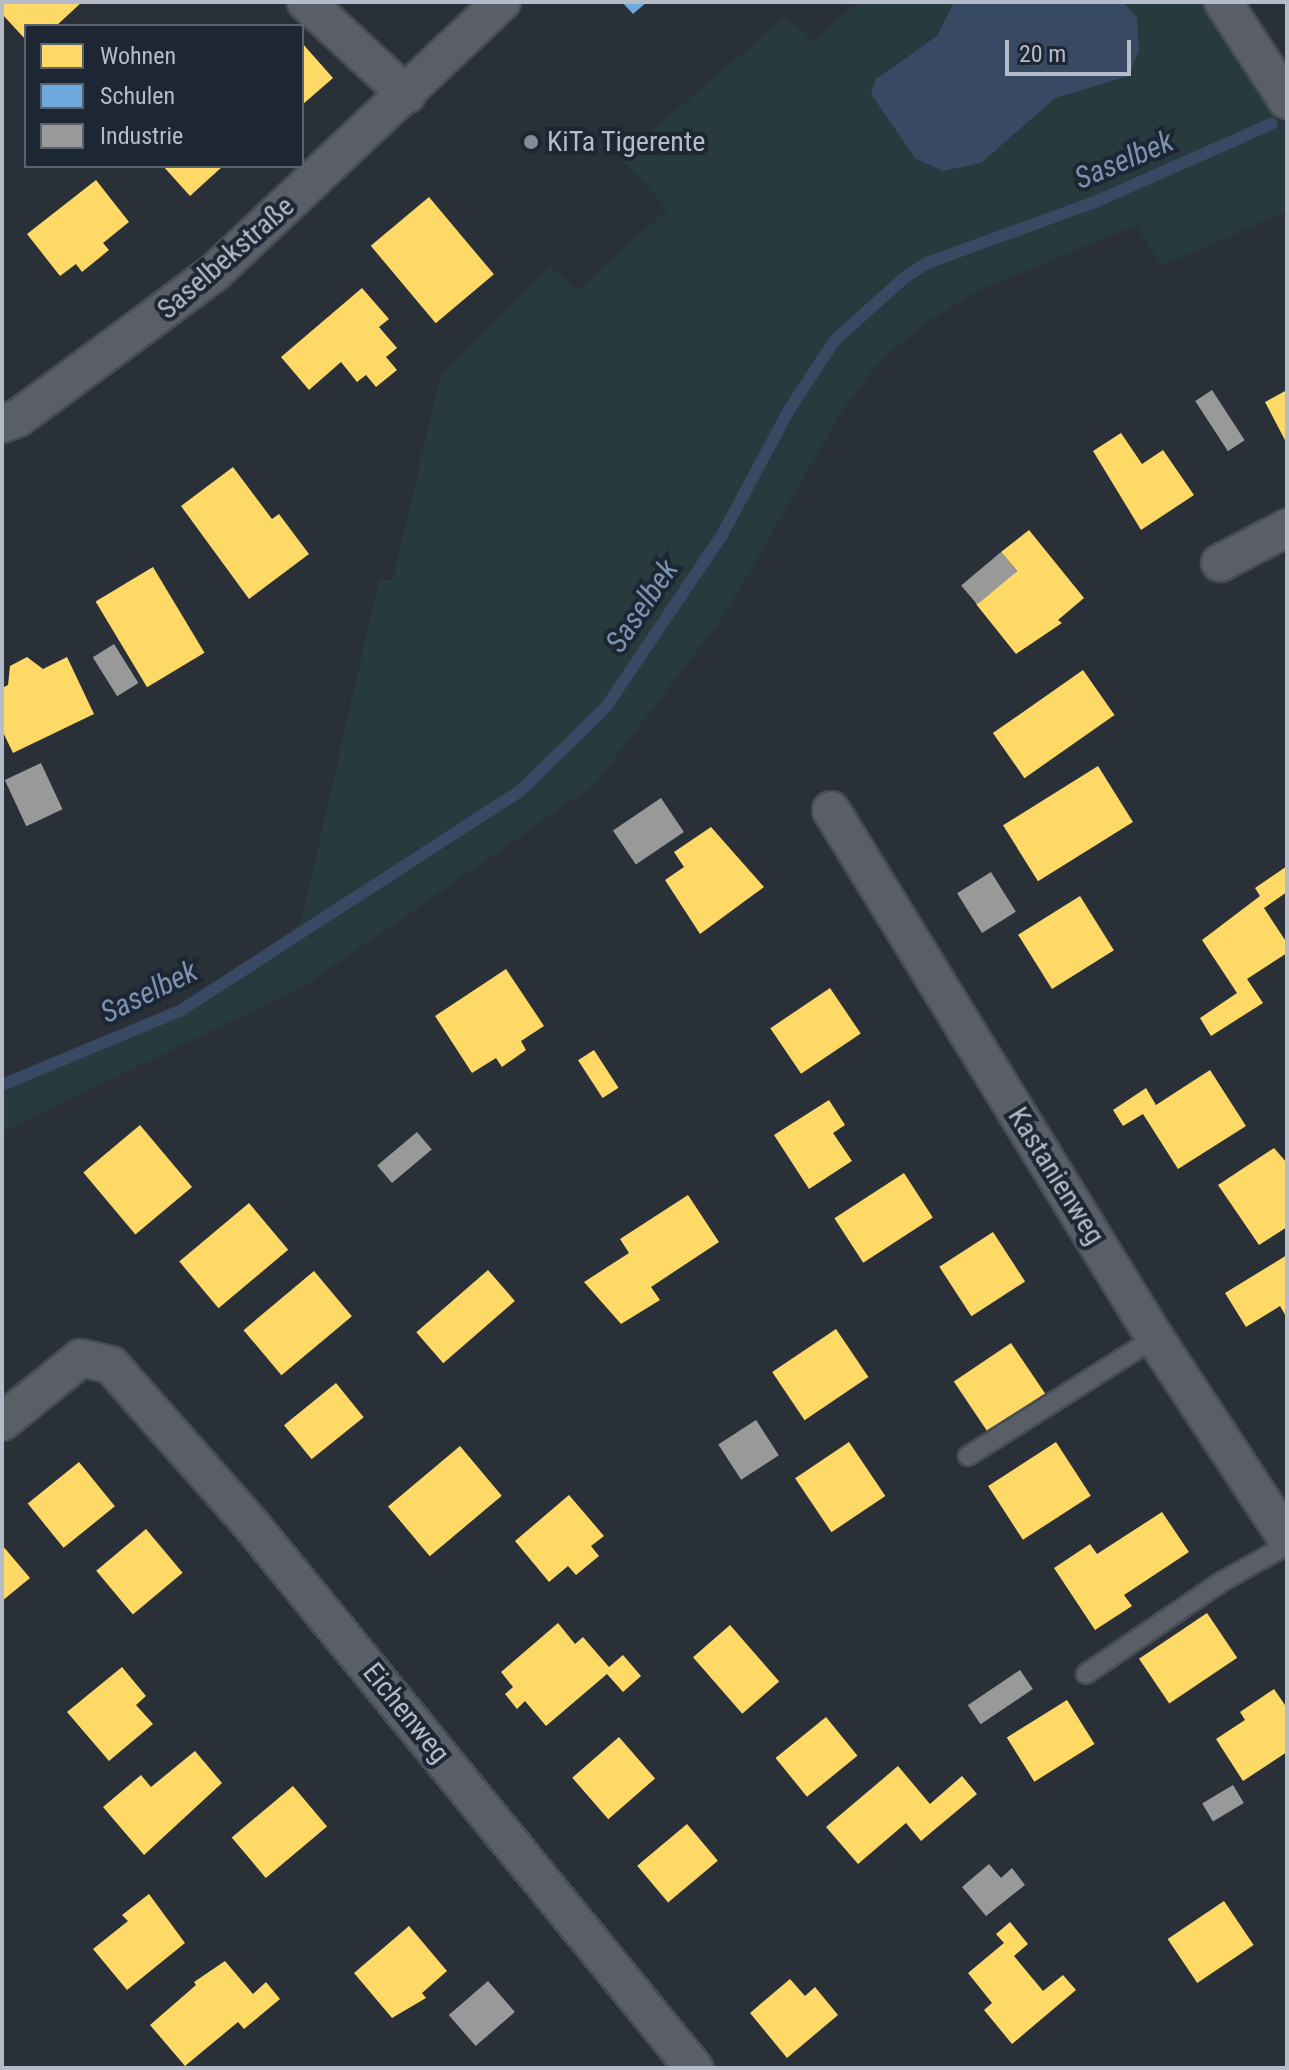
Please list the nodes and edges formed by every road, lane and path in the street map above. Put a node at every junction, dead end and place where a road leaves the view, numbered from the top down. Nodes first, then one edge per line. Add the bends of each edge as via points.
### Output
1 (306, 2) edge
2 (502, 2) edge
3 (1223, 2) edge
4 (407, 95) junction
5 (1287, 100) edge
6 (2, 424) edge
7 (1287, 528) edge
8 (1220, 563) dead end
9 (831, 810) dead end
10 (1155, 1338) junction
11 (2, 1422) edge
12 (968, 1456) dead end
13 (1287, 1542) edge
14 (1086, 1674) dead end
15 (694, 2068) edge

1 - 4 street
2 - 4 street, Saselbekstraße
3 - 5 street
4 - 6 street, Saselbekstraße via 215,272 18,418
7 - 8 street
9 - 10 street, Kastanienweg
10 - 12 lane
10 - 13 street, Kastanienweg
11 - 15 street, Eichenweg via 81,1358 111,1365 254,1528
13 - 14 lane

